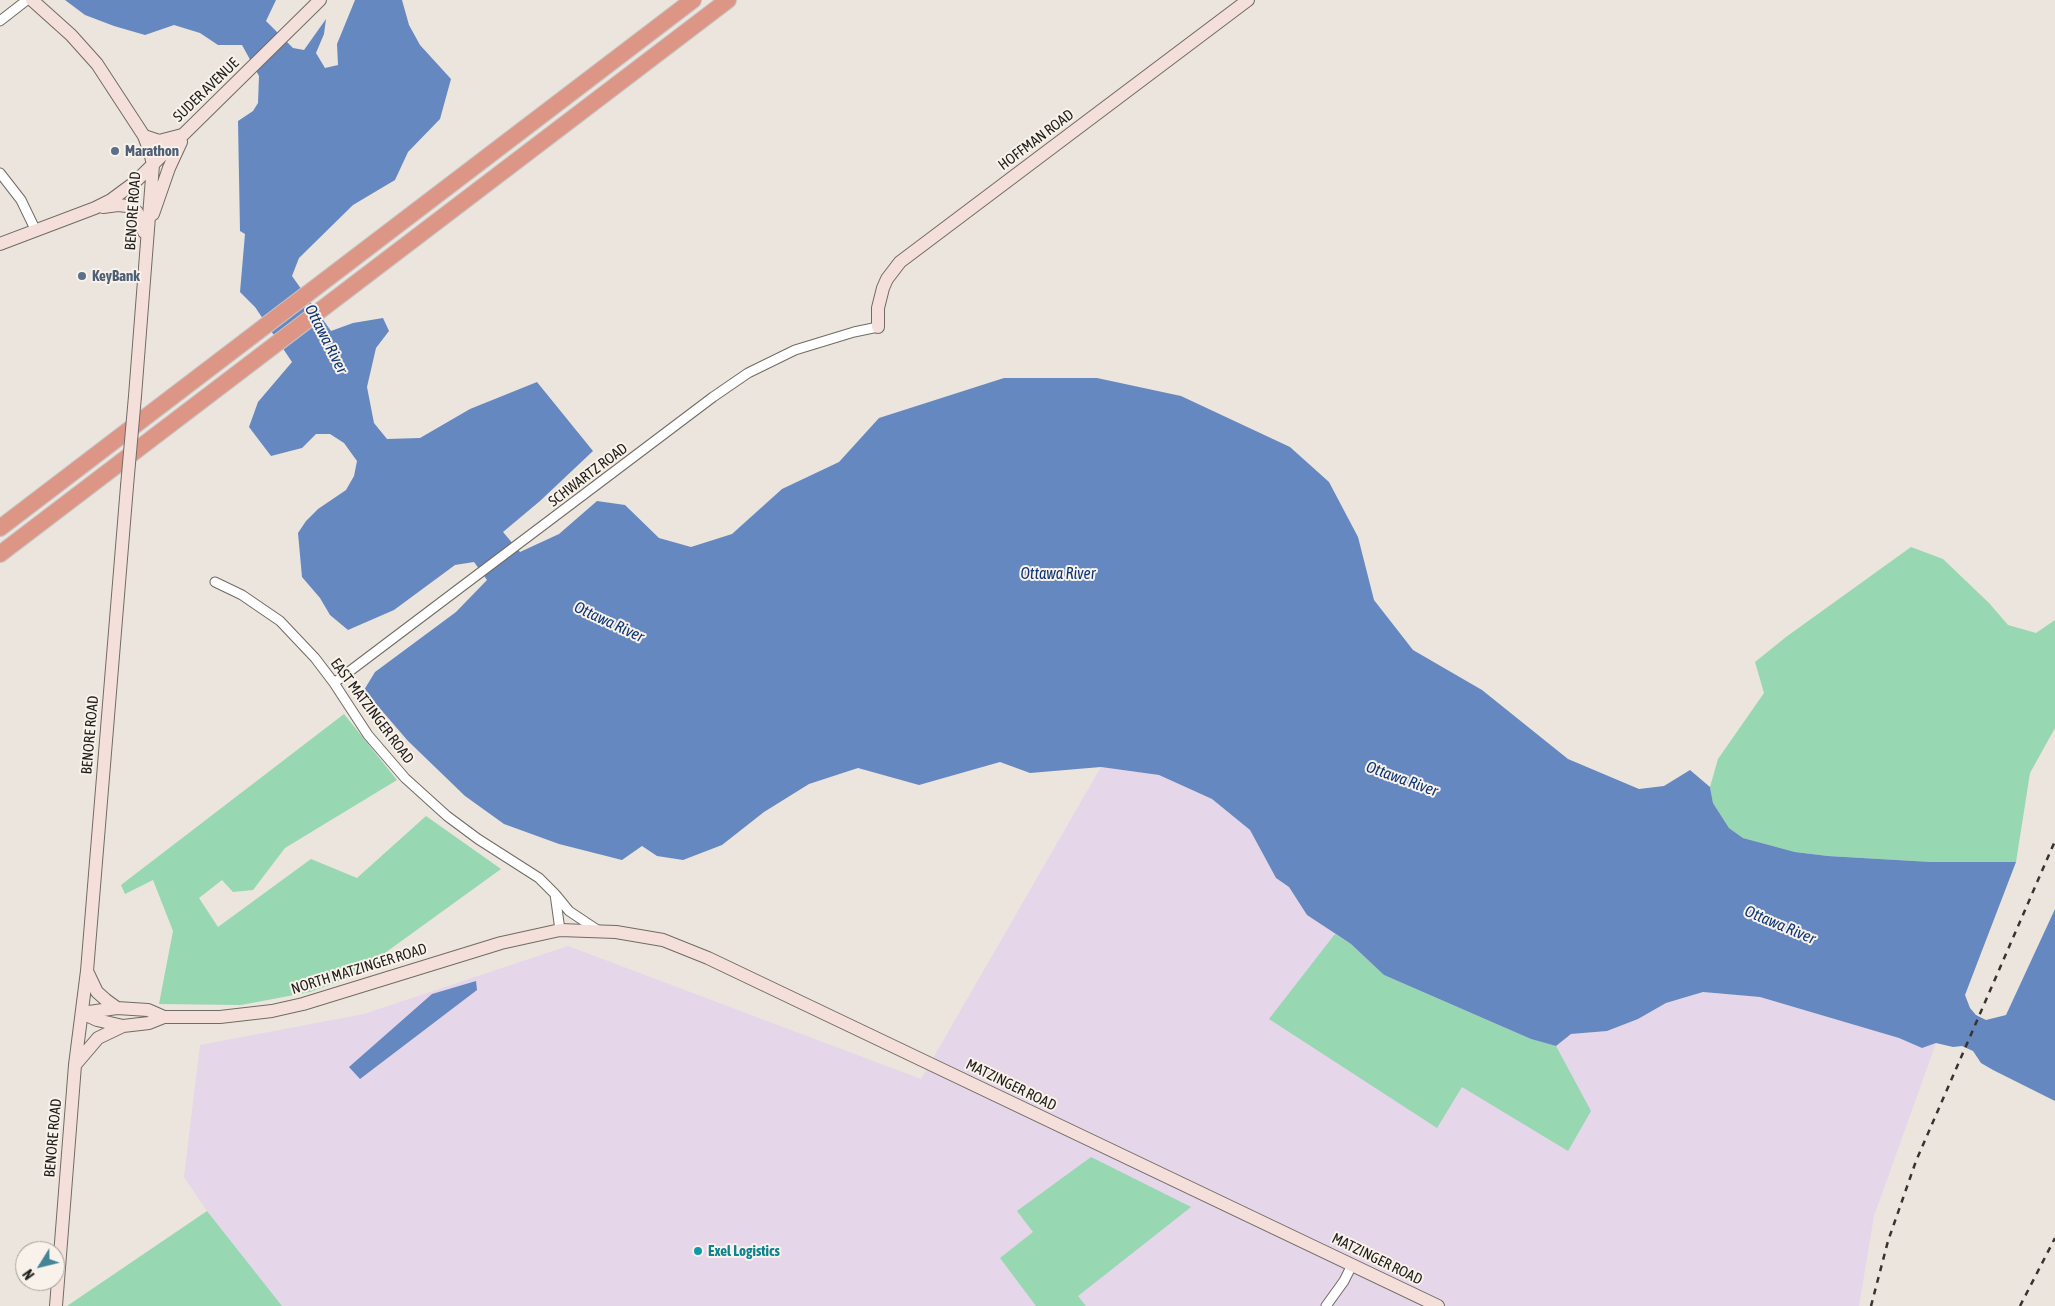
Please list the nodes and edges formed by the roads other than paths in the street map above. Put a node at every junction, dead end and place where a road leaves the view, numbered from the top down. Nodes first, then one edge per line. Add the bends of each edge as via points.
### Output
1 (27, 0) edge
2 (32, 0) edge
3 (320, 0) edge
4 (693, 0) edge
5 (728, 0) edge
6 (1248, 0) edge
7 (0, 21) edge
8 (184, 134) junction
9 (144, 136) junction
10 (152, 165) junction
11 (0, 173) edge
12 (95, 208) junction
13 (148, 225) junction
14 (36, 231) junction
15 (146, 242) junction
16 (0, 244) edge
17 (878, 327) joint
18 (0, 528) edge
19 (0, 554) edge
20 (215, 582) dead end
21 (334, 683) junction
22 (555, 894) junction
23 (560, 930) junction
24 (599, 931) junction
25 (87, 971) junction
26 (117, 1008) junction
27 (82, 1013) junction
28 (164, 1017) junction
29 (123, 1026) junction
30 (75, 1065) junction
31 (1352, 1265) junction
32 (56, 1306) edge
33 (1326, 1306) edge
34 (1438, 1306) edge

1 - 7 street
2 - 9 street, BENORE ROAD via 97,64
3 - 8 street, SUDER AVENUE
4 - 18 highway
5 - 19 highway
6 - 17 street, HOFFMAN ROAD via 900,262 883,288
8 - 9 street via 159,141
8 - 10 street, SUDER AVENUE
8 - 13 street
9 - 10 street, BENORE ROAD
10 - 12 street, SUDER AVENUE via 111,200
10 - 13 street, BENORE ROAD
11 - 14 street via 21,200
12 - 14 street, SUDER AVENUE
12 - 15 street via 118,205 137,212
13 - 15 street, BENORE ROAD
14 - 16 street, SUDER AVENUE
15 - 25 street, BENORE ROAD, bridge
17 - 21 street, SCHWARTZ ROAD via 795,350 748,373
20 - 21 street, EAST MATZINGER ROAD via 242,594 280,621
21 - 22 street, EAST MATZINGER ROAD via 368,735 405,778 447,816 540,878
22 - 23 street
22 - 24 street, EAST MATZINGER ROAD via 569,911
23 - 24 street, MATZINGER ROAD
23 - 28 street, NORTH MATZINGER ROAD via 501,943 272,1011 220,1017
24 - 31 street, MATZINGER ROAD via 663,940 708,958
25 - 26 street via 97,992
25 - 27 street, BENORE ROAD
26 - 27 street, NORTH MATZINGER ROAD
26 - 28 street, NORTH MATZINGER ROAD via 148,1010
27 - 29 street, NORTH MATZINGER ROAD
27 - 30 street, BENORE ROAD
28 - 29 street, NORTH MATZINGER ROAD via 150,1023
29 - 30 street via 98,1038
30 - 32 street, BENORE ROAD
31 - 33 street
31 - 34 street, MATZINGER ROAD

